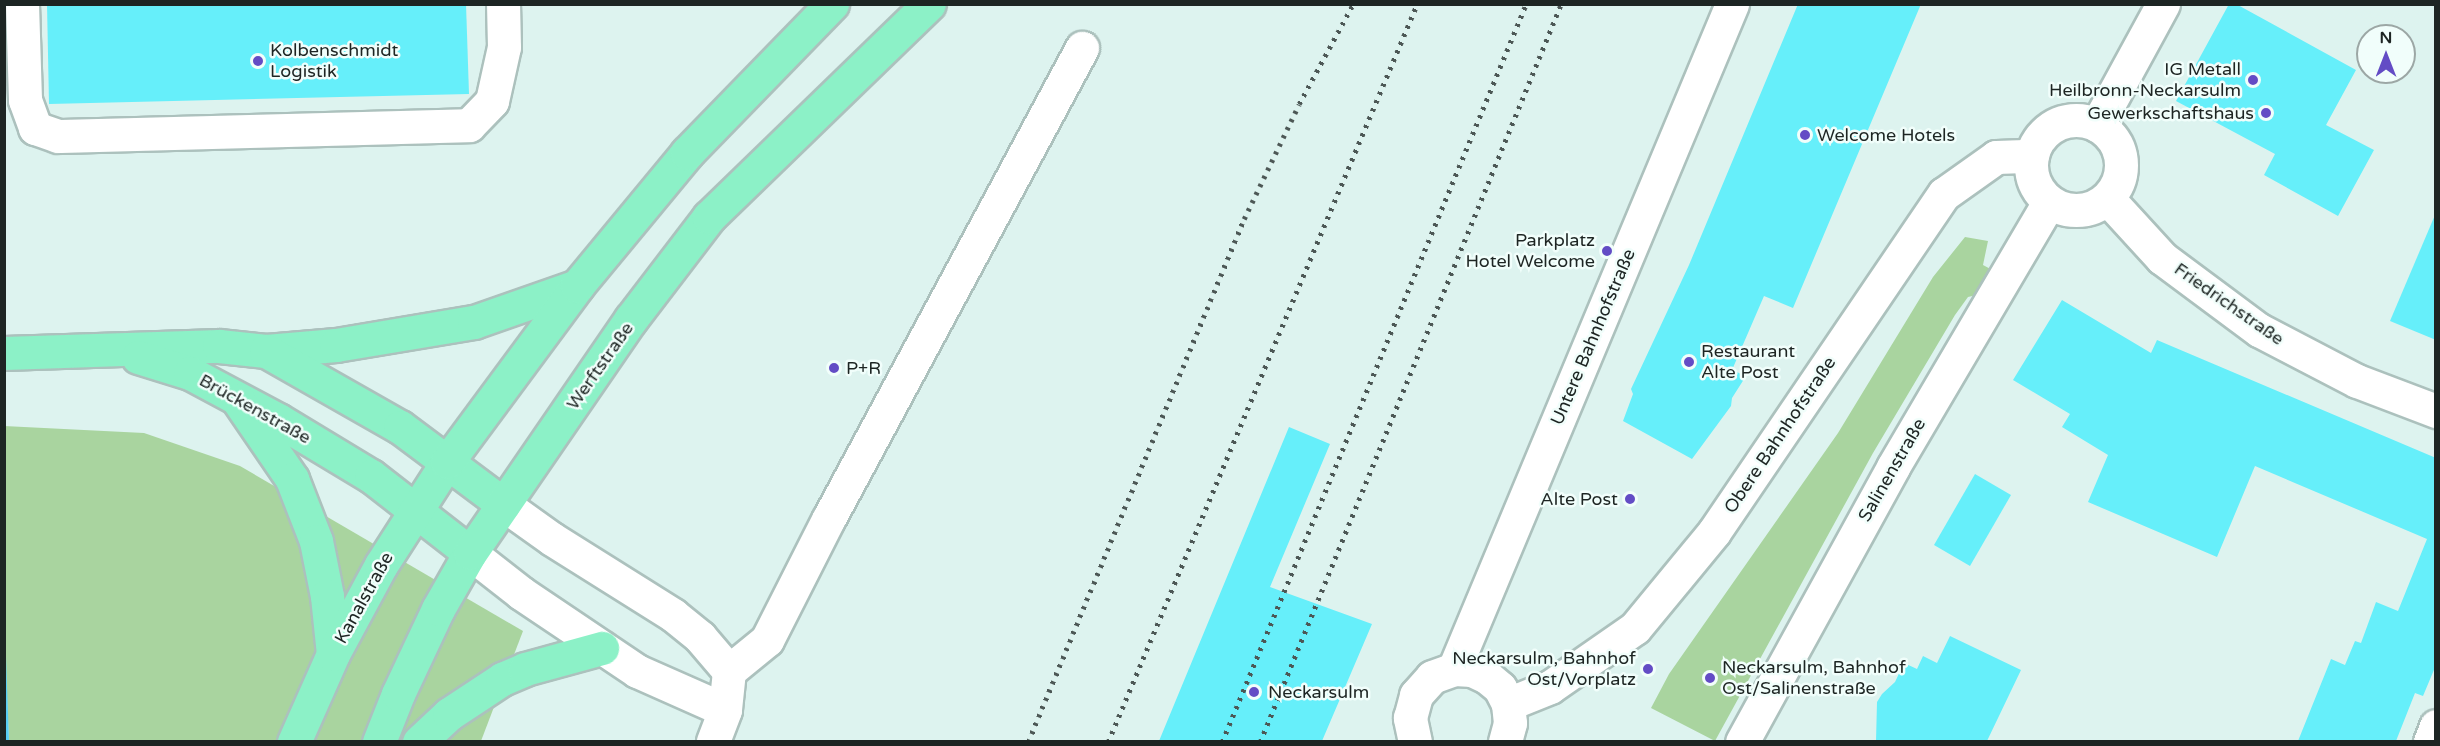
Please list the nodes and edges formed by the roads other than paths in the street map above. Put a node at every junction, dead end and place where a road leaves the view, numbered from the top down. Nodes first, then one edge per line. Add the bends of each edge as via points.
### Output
1 (22, 4) edge
2 (503, 4) edge
3 (832, 4) edge
4 (929, 4) edge
5 (1732, 4) edge
6 (2163, 4) edge
7 (1082, 48) dead end
8 (2097, 125) junction
9 (2032, 156) junction
10 (2108, 199) junction
11 (2049, 202) junction
12 (577, 286) junction
13 (117, 350) junction
14 (266, 351) junction
15 (4, 353) edge
16 (234, 394) junction
17 (2436, 411) edge
18 (447, 462) junction
19 (503, 504) junction
20 (415, 511) junction
21 (470, 554) junction
22 (602, 648) junction
23 (333, 654) junction
24 (1454, 669) junction
25 (729, 671) junction
26 (1508, 704) junction
27 (725, 710) junction
28 (2436, 726) edge
29 (294, 741) edge
30 (379, 741) edge
31 (419, 741) edge
32 (713, 741) edge
33 (1415, 741) edge
34 (1505, 741) edge
35 (1742, 741) edge
36 (2430, 741) edge

1 - 2 street via 26,100 35,128 58,136 469,125 492,101 504,47
3 - 12 main road via 687,153
4 - 19 main road, Werftstraße via 710,217 631,319
5 - 24 street, Untere Bahnhofstraße via 1522,504 1505,572
6 - 8 street
7 - 25 street via 767,640
8 - 9 street via 2078,120 2057,124 2041,137
8 - 10 street via 2114,139 2122,159 2119,181
9 - 11 street via 2031,173 2037,189
9 - 26 street, Obere Bahnhofstraße via 1996,157 1944,194 1714,532 1635,628 1550,687
10 - 11 street via 2089,209 2068,210
10 - 17 street, Friedrichstraße via 2162,258 2259,330 2357,381
11 - 35 street, Salinenstraße via 1893,467
12 - 14 main road via 474,322 336,345
12 - 18 main road
13 - 14 main road, Brückenstraße via 219,346
13 - 15 main road
13 - 16 main road, Brückenstraße via 190,373
14 - 18 main road, Brückenstraße via 400,427
16 - 20 main road, Brückenstraße via 371,476
16 - 23 main road via 292,479 316,541
18 - 19 main road, Brückenstraße
18 - 20 main road, Kanalstraße
19 - 21 main road
19 - 25 street via 673,615 700,637
20 - 21 main road, Brückenstraße
20 - 23 main road, Kanalstraße
21 - 22 street
21 - 30 main road via 438,609
22 - 27 street via 637,671
22 - 31 main road via 502,679 449,714
23 - 29 main road, Kanalstraße
24 - 26 street via 1472,670 1487,677 1500,688
24 - 33 street via 1432,677 1416,695 1410,718
25 - 27 street
26 - 34 street via 1510,723
27 - 32 street
28 - 36 street

